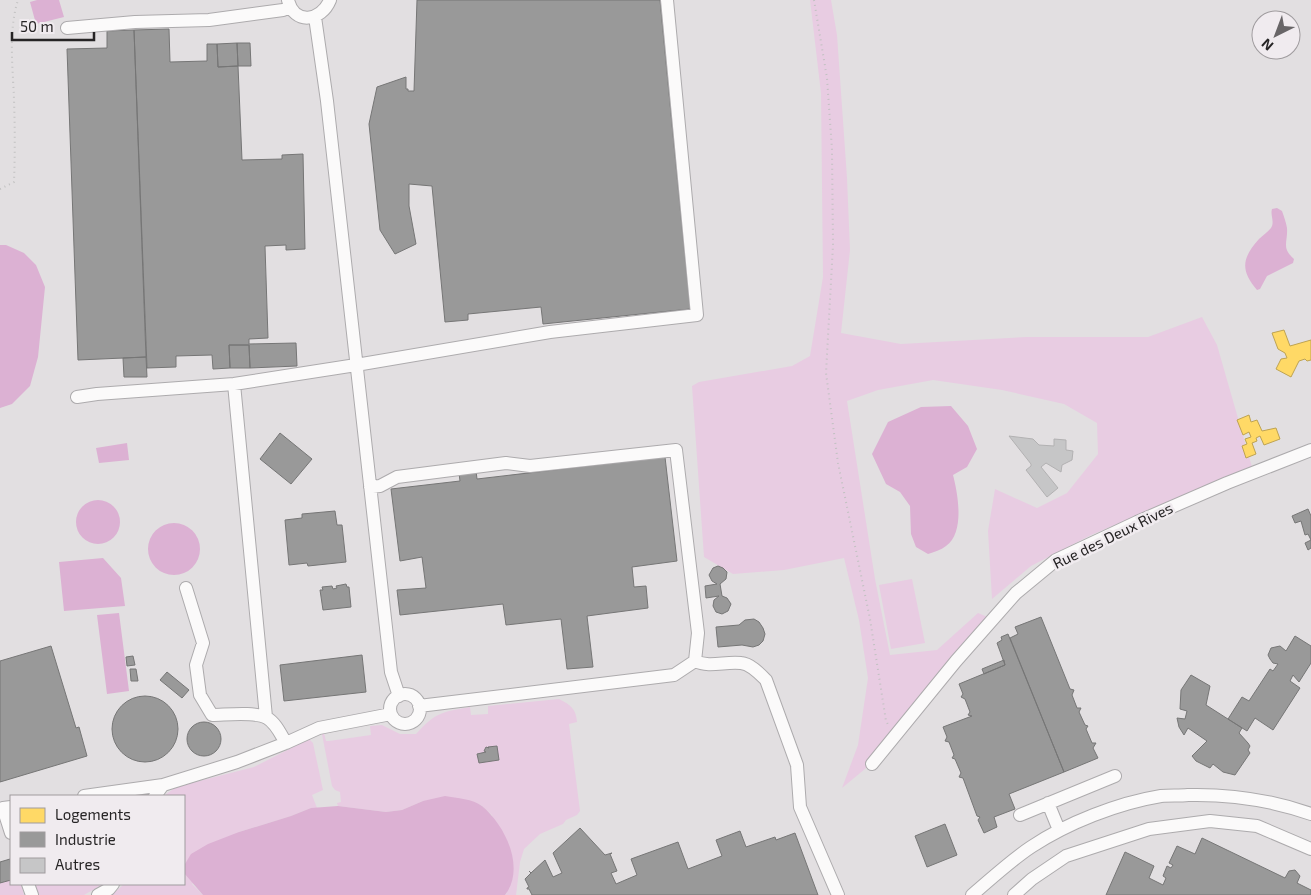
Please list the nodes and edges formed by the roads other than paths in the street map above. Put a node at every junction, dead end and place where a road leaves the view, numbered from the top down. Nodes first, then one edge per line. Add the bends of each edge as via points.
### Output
1 (330, 0) edge
2 (667, 0) edge
3 (289, 3) edge
4 (315, 17) junction
5 (67, 28) dead end
6 (356, 365) junction
7 (234, 384) junction
8 (77, 398) dead end
9 (1311, 450) edge
10 (370, 487) junction
11 (186, 588) dead end
12 (695, 661) junction
13 (399, 696) junction
14 (419, 706) junction
15 (391, 714) junction
16 (266, 717) junction
17 (286, 743) junction
18 (872, 764) dead end
19 (1115, 776) dead end
20 (163, 785) junction
21 (91, 795) edge
22 (156, 795) edge
23 (1048, 803) junction
24 (10, 807) edge
25 (1311, 814) edge
26 (1020, 815) dead end
27 (10, 830) edge
28 (1059, 830) junction
29 (1311, 849) edge
30 (112, 885) edge
31 (98, 895) edge
32 (838, 895) edge
33 (972, 895) edge
34 (1014, 895) edge

1 - 4 street via 326,10
2 - 6 street via 697,315 550,332
3 - 4 street via 296,14
3 - 5 street via 283,10 209,20
4 - 6 street
6 - 7 street
6 - 10 street
7 - 8 street
7 - 16 street
9 - 18 street, Rue des Deux Rives via 1209,491 1056,560 1016,593
10 - 12 street via 380,486 397,477 506,463 530,466 676,450 698,633
10 - 13 street via 391,672
11 - 16 street via 203,643 196,665 200,695 212,715
12 - 14 street via 674,675
12 - 32 street via 703,665 742,663 758,671 766,680 796,765 800,807
13 - 14 street via 407,694 414,697
13 - 15 street via 391,704
14 - 15 street via 419,715 409,724 396,722
15 - 17 street via 319,728
16 - 17 street
17 - 20 street
19 - 23 street
20 - 21 street
20 - 22 street
23 - 26 street
23 - 28 street
24 - 27 street via 3,808
25 - 28 street via 1268,801 1237,797 1161,796 1107,810
28 - 33 street via 1019,856
29 - 34 street via 1256,826 1210,821 1149,829 1066,856
30 - 31 street

